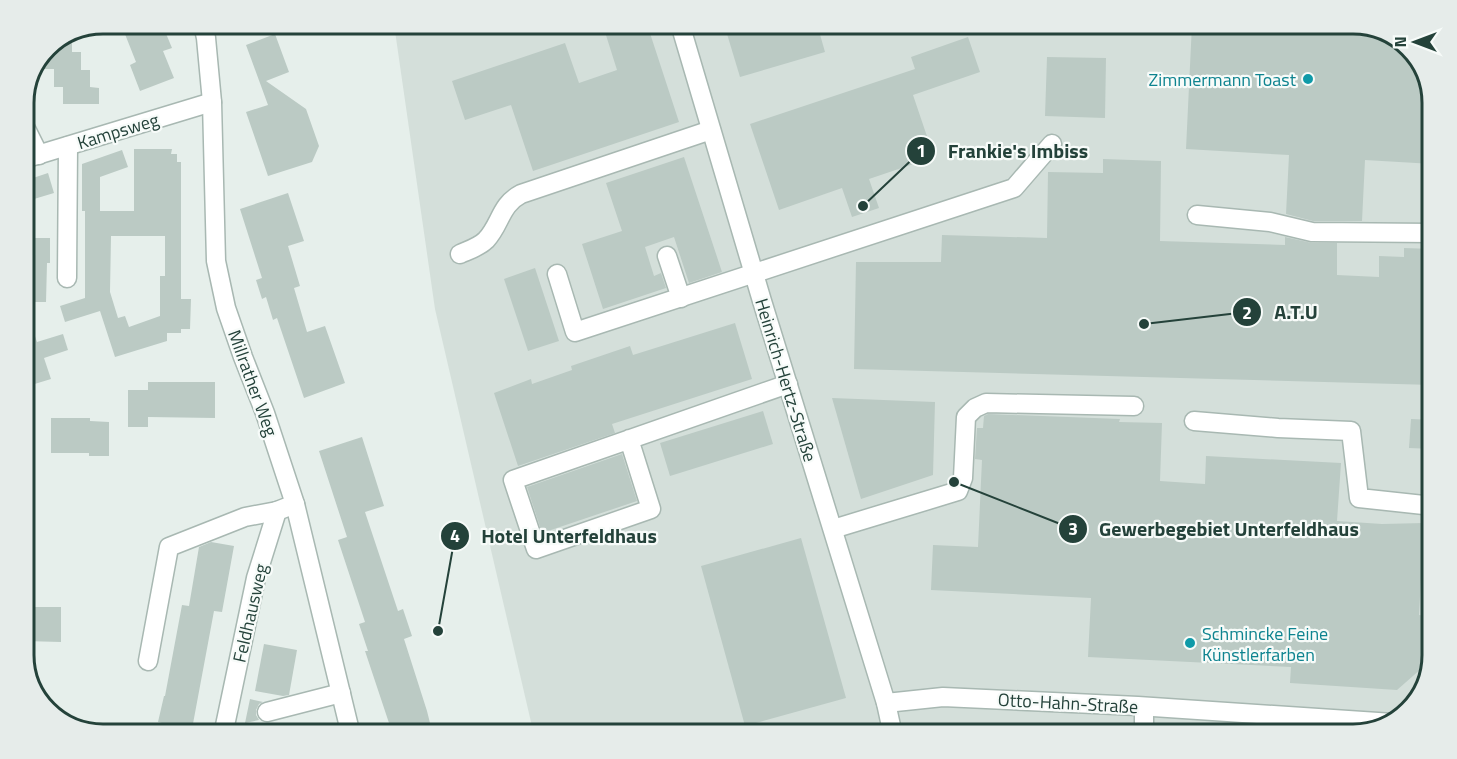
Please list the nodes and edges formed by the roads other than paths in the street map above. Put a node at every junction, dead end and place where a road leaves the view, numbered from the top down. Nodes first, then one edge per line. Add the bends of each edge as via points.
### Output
1 (205, 34) edge
2 (683, 34) edge
3 (212, 102) junction
4 (711, 130) junction
5 (1052, 144) dead end
6 (68, 146) junction
7 (35, 156) edge
8 (1197, 215) dead end
9 (1422, 233) edge
10 (460, 254) dead end
11 (667, 256) dead end
12 (557, 274) dead end
13 (754, 274) junction
14 (67, 278) dead end
15 (681, 298) junction
16 (788, 384) junction
17 (1134, 406) dead end
18 (1194, 421) dead end
19 (629, 439) junction
20 (295, 504) junction
21 (1422, 506) edge
22 (277, 511) junction
23 (833, 530) junction
24 (148, 661) dead end
25 (341, 693) junction
26 (886, 703) junction
27 (1144, 707) junction
28 (267, 712) dead end
29 (1372, 722) edge
30 (225, 724) edge
31 (348, 724) edge
32 (891, 724) edge
33 (1144, 724) edge

1 - 3 street, Millrather Weg
2 - 4 street, Heinrich-Hertz-Straße
3 - 6 street, Kampsweg
3 - 20 street, Millrather Weg via 216,261 226,308
4 - 10 street via 521,194 507,205 484,242
4 - 13 street, Heinrich-Hertz-Straße
5 - 13 street via 1014,188
6 - 7 street, Kampsweg
6 - 14 street
8 - 9 street via 1270,222 1311,232
11 - 15 street
12 - 15 street via 575,332
13 - 15 street
13 - 16 street, Heinrich-Hertz-Straße
16 - 19 street
16 - 23 street, Heinrich-Hertz-Straße
17 - 23 street via 987,403 966,417 963,478 958,491
18 - 21 street via 1351,431 1359,498
19 - 19 street via 513,480 536,549 651,509
20 - 22 street
20 - 25 street, Millrather Weg
22 - 24 street via 245,517 169,547
22 - 30 street, Feldhausweg via 255,578
23 - 26 street, Heinrich-Hertz-Straße
25 - 28 street
25 - 31 street, Millrather Weg
26 - 27 street, Otto-Hahn-Straße via 943,697
26 - 32 street, Heinrich-Hertz-Straße
27 - 29 street, Otto-Hahn-Straße
27 - 33 street

